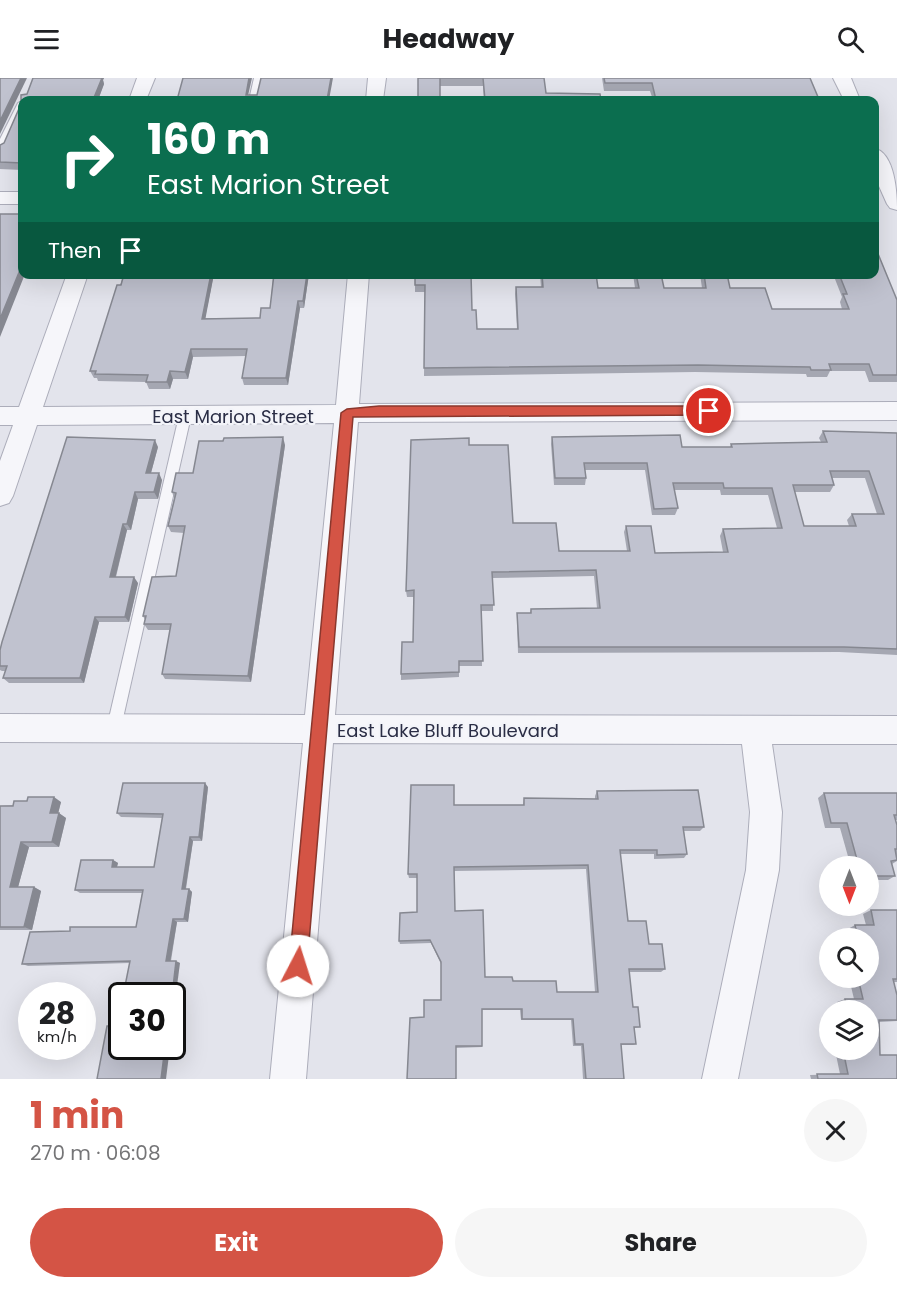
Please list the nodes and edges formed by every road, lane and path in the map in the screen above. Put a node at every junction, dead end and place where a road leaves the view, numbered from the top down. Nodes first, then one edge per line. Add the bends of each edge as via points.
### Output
1 (146, 78) edge
2 (258, 78) edge
3 (377, 78) edge
4 (842, 78) edge
5 (139, 96) edge
6 (254, 96) edge
7 (375, 96) edge
8 (850, 96) edge
9 (18, 112) edge
10 (0, 149) edge
11 (879, 166) edge
12 (890, 196) edge
13 (0, 198) edge
14 (18, 198) edge
15 (76, 279) edge
16 (359, 279) edge
17 (897, 411) edge
18 (347, 413) junction
19 (0, 416) edge
20 (28, 416) junction
21 (184, 416) junction
22 (0, 496) edge
23 (114, 727) junction
24 (0, 729) edge
25 (319, 729) junction
26 (897, 730) edge
27 (755, 731) junction
28 (288, 1079) edge
29 (720, 1079) edge

1 - 5 street
2 - 6 lane
3 - 7 street
4 - 8 street
9 - 10 lane
11 - 12 street
13 - 14 street
15 - 20 street
16 - 18 street
17 - 18 street, East Marion Street
18 - 21 street, East Marion Street
18 - 25 street
19 - 20 street, East Marion Street
20 - 21 street, East Marion Street
20 - 22 street
21 - 23 lane
23 - 24 street, East Lake Bluff Boulevard
23 - 25 street, East Lake Bluff Boulevard
25 - 27 street, East Lake Bluff Boulevard
25 - 28 street
26 - 27 street, East Lake Bluff Boulevard
27 - 29 street via 764,788 766,839 757,907

